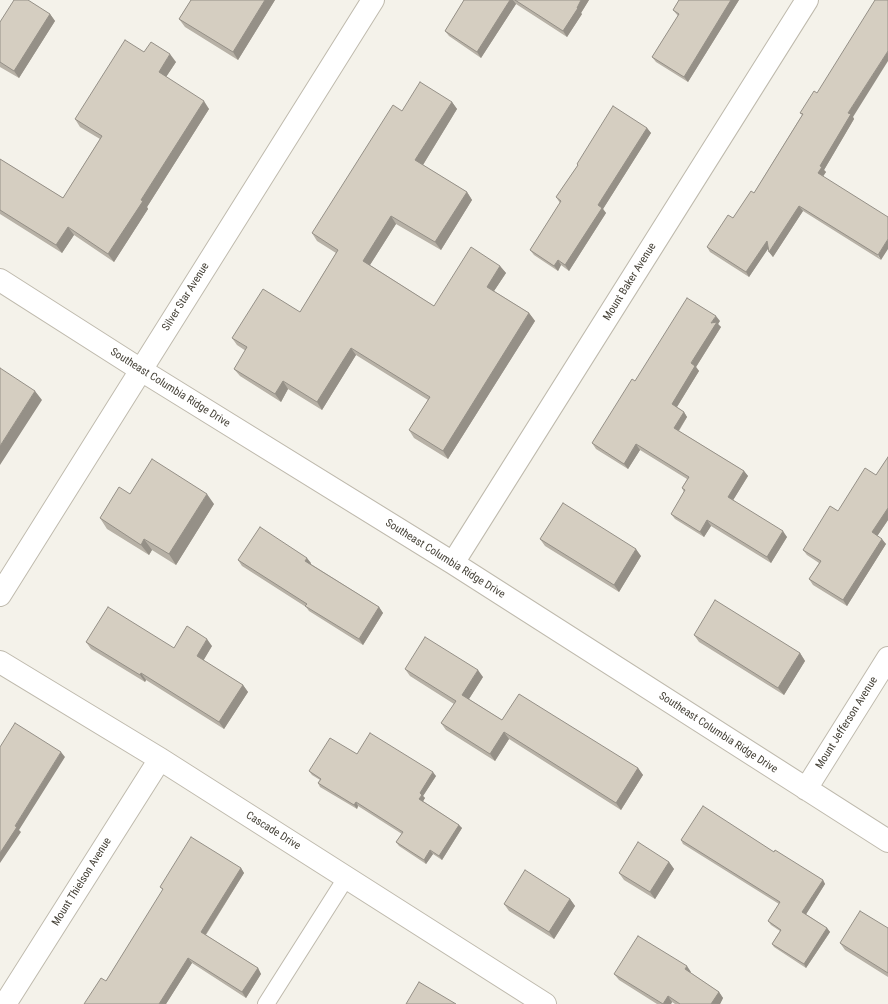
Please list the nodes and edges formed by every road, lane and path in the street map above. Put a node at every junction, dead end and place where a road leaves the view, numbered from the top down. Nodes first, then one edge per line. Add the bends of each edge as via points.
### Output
1 (373, 0) edge
2 (807, 0) edge
3 (0, 280) edge
4 (141, 370) junction
5 (453, 563) junction
6 (0, 595) edge
7 (888, 658) edge
8 (0, 662) edge
9 (160, 759) junction
10 (806, 789) junction
11 (888, 841) edge
12 (346, 878) junction
13 (5, 1004) edge
14 (266, 1004) edge
15 (545, 1004) edge

1 - 4 street, Silver Star Avenue
2 - 5 street, Mount Baker Avenue
3 - 4 street, Southeast Columbia Ridge Drive
4 - 5 street, Southeast Columbia Ridge Drive
4 - 6 street, Silver Star Avenue
5 - 10 street, Southeast Columbia Ridge Drive
7 - 10 street, Mount Jefferson Avenue
8 - 9 street, Cascade Drive
9 - 12 street, Cascade Drive
9 - 13 street, Mount Thielson Avenue
10 - 11 street, Southeast Columbia Ridge Drive
12 - 14 lane
12 - 15 street, Cascade Drive

